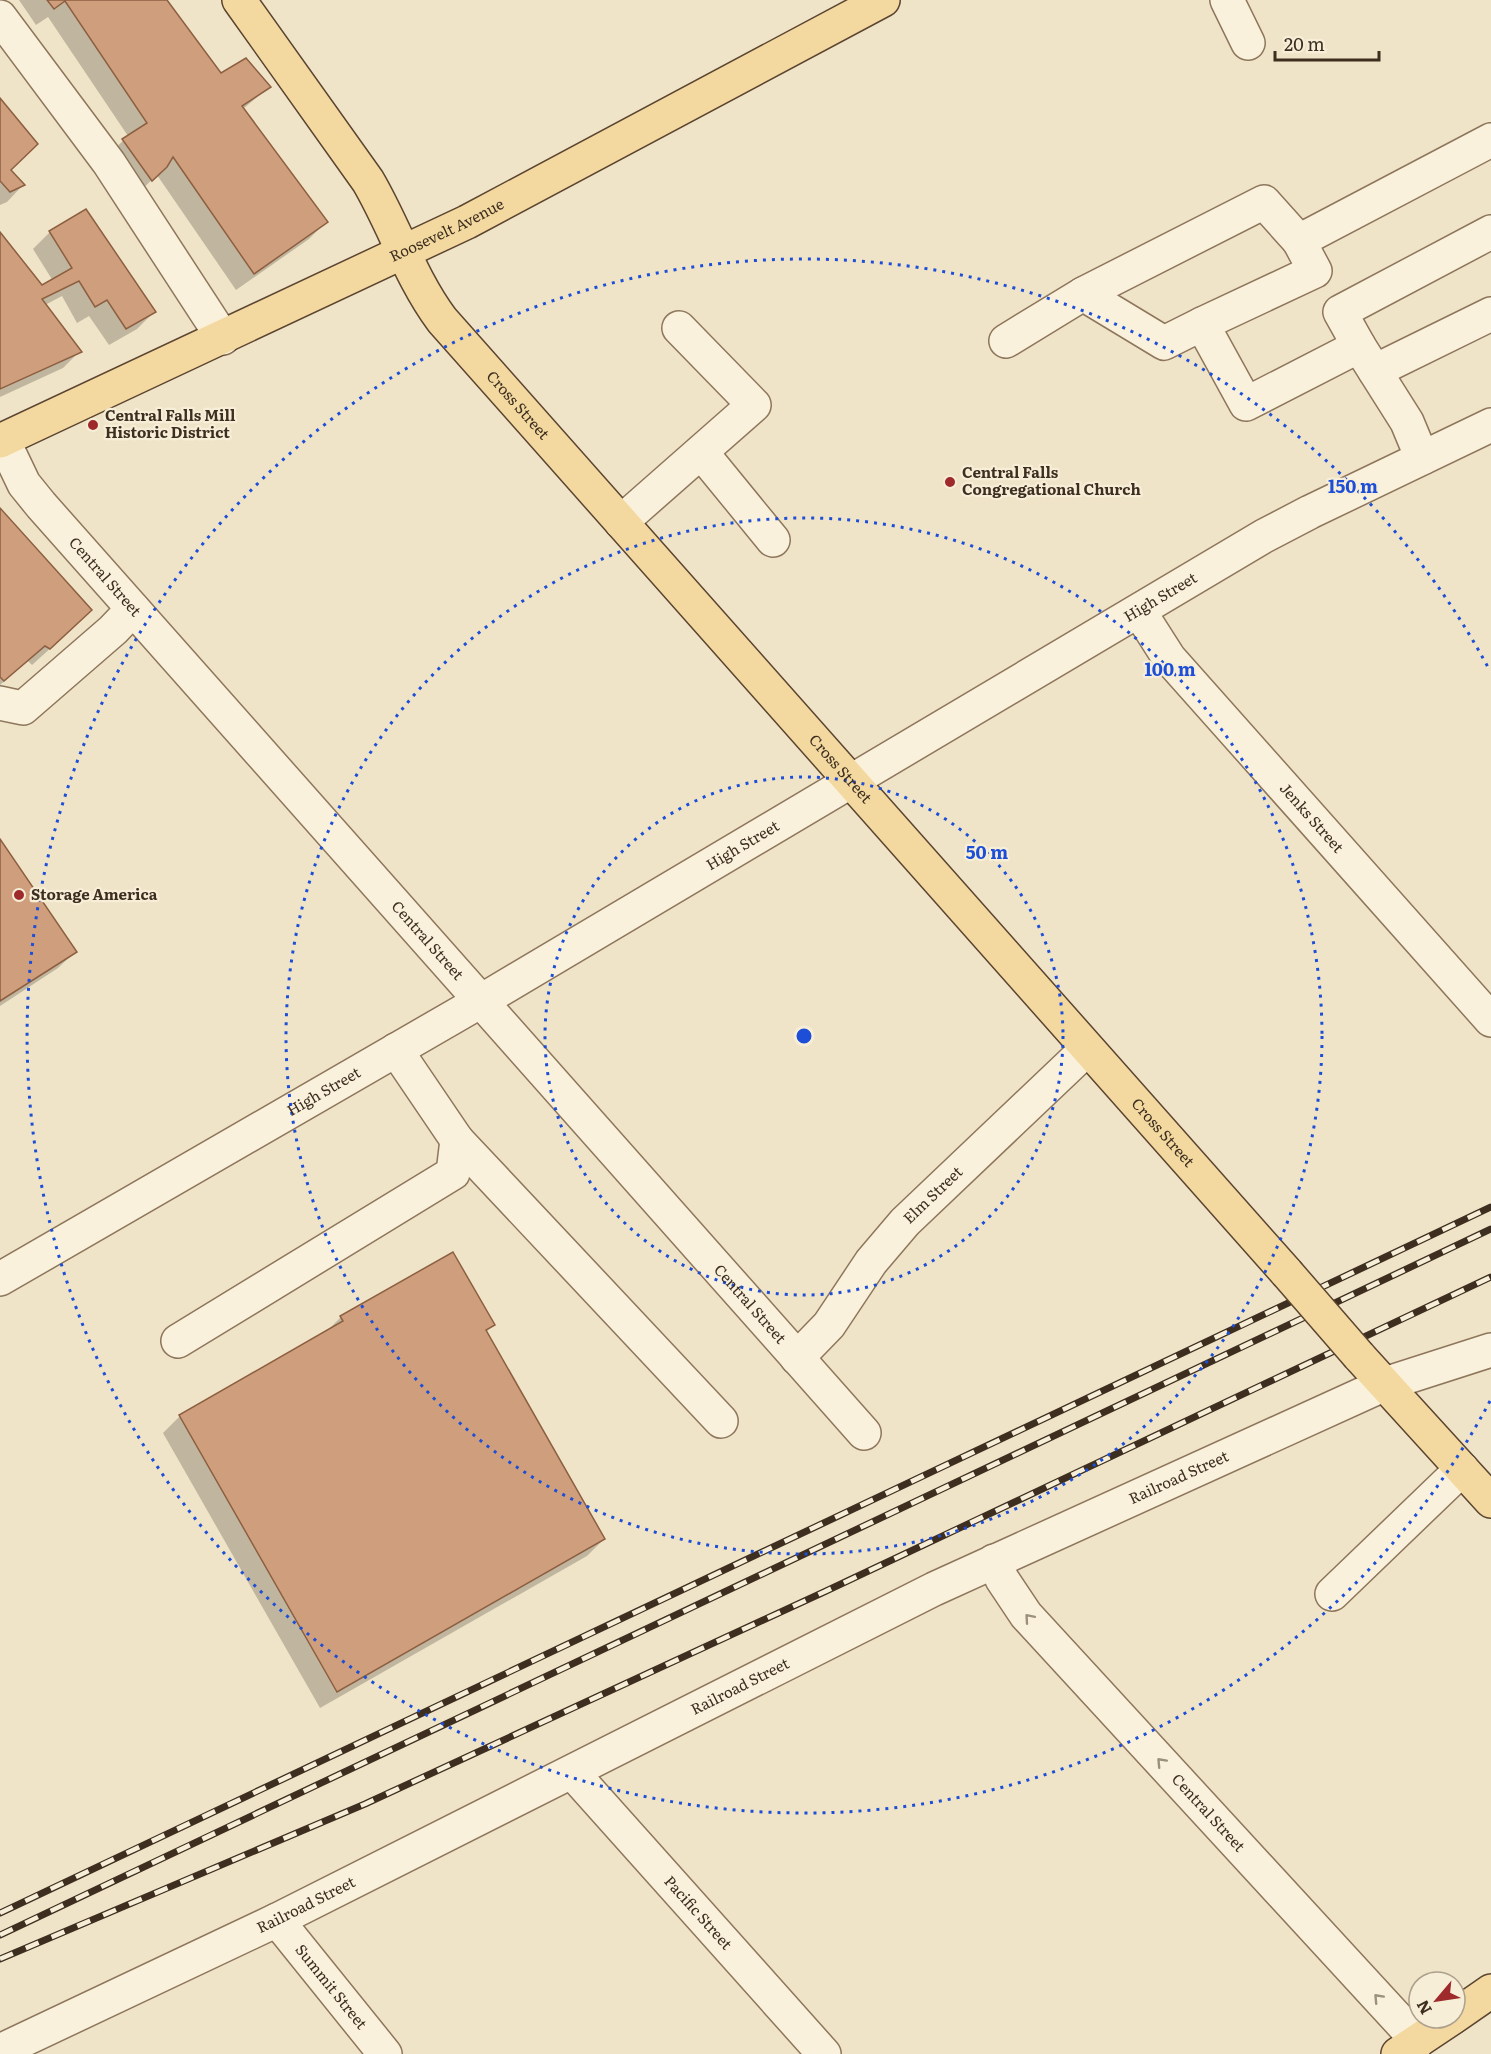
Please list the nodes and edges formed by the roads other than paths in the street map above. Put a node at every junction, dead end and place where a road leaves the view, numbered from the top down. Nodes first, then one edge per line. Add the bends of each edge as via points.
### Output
1 (239, 0) edge
2 (883, 0) edge
3 (1227, 0) edge
4 (0, 17) edge
5 (1248, 43) dead end
6 (1491, 140) edge
7 (1491, 232) edge
8 (1299, 241) junction
9 (404, 253) junction
10 (1315, 271) junction
11 (1083, 294) junction
12 (1340, 312) junction
13 (1491, 314) edge
14 (1202, 324) junction
15 (679, 328) dead end
16 (223, 338) junction
17 (1006, 341) dead end
18 (1367, 358) junction
19 (1491, 425) edge
20 (1, 441) edge
21 (701, 452) junction
22 (1422, 458) junction
23 (621, 522) junction
24 (773, 540) dead end
25 (133, 609) junction
26 (1139, 611) junction
27 (0, 703) edge
28 (851, 781) junction
29 (481, 1001) junction
30 (1491, 1020) edge
31 (1088, 1049) junction
32 (396, 1050) junction
33 (457, 1140) junction
34 (0, 1279) edge
35 (178, 1341) dead end
36 (1491, 1350) edge
37 (798, 1358) junction
38 (1385, 1384) junction
39 (721, 1421) dead end
40 (864, 1433) dead end
41 (1462, 1469) junction
42 (1491, 1501) edge
43 (994, 1562) junction
44 (1332, 1594) dead end
45 (572, 1772) junction
46 (277, 1920) junction
47 (1491, 1991) edge
48 (1467, 2007) edge
49 (1438, 2030) edge
50 (1416, 2050) edge
51 (0, 2051) edge
52 (385, 2054) edge
53 (824, 2054) edge

1 - 9 main road, Cross Street via 368,181
2 - 9 main road, Roosevelt Avenue via 509,201
3 - 5 street
4 - 16 street via 109,163
6 - 8 street
7 - 12 street
8 - 10 street
8 - 11 street via 1264,202
9 - 16 main road, Roosevelt Avenue
9 - 23 main road, Cross Street via 426,298 442,320
10 - 12 street
10 - 14 street
11 - 14 street via 1164,343
11 - 17 street
12 - 18 street
13 - 18 street
14 - 18 street via 1246,404
15 - 21 street via 754,405
16 - 20 main road, Roosevelt Avenue
18 - 22 street via 1407,422
19 - 22 street, High Street
20 - 25 street, Central Street via 30,491
21 - 23 street
21 - 24 street
22 - 26 street, High Street via 1264,536
23 - 28 main road, Cross Street
25 - 27 street via 23,708
25 - 29 street, Central Street
26 - 28 street, High Street
26 - 30 street, Jenks Street via 1169,658
28 - 29 street, High Street
28 - 31 main road, Cross Street
29 - 32 street, High Street
29 - 37 street, Central Street
31 - 37 street, Elm Street via 904,1222 829,1325
31 - 38 main road, Cross Street, bridge
32 - 33 street
32 - 34 street, High Street
33 - 35 street via 453,1173
33 - 39 street
36 - 38 street, Railroad Street
37 - 40 street, Central Street
38 - 41 main road, Cross Street
38 - 43 street, Railroad Street
41 - 42 main road, Cross Street
41 - 44 street
43 - 45 street, Railroad Street
50 -> 43 street, Central Street via 1026,1615
45 - 46 street, Railroad Street
45 - 53 street, Pacific Street
46 - 51 street, Railroad Street
46 - 52 street, Summit Street
47 - 48 main road
49 - 50 main road

